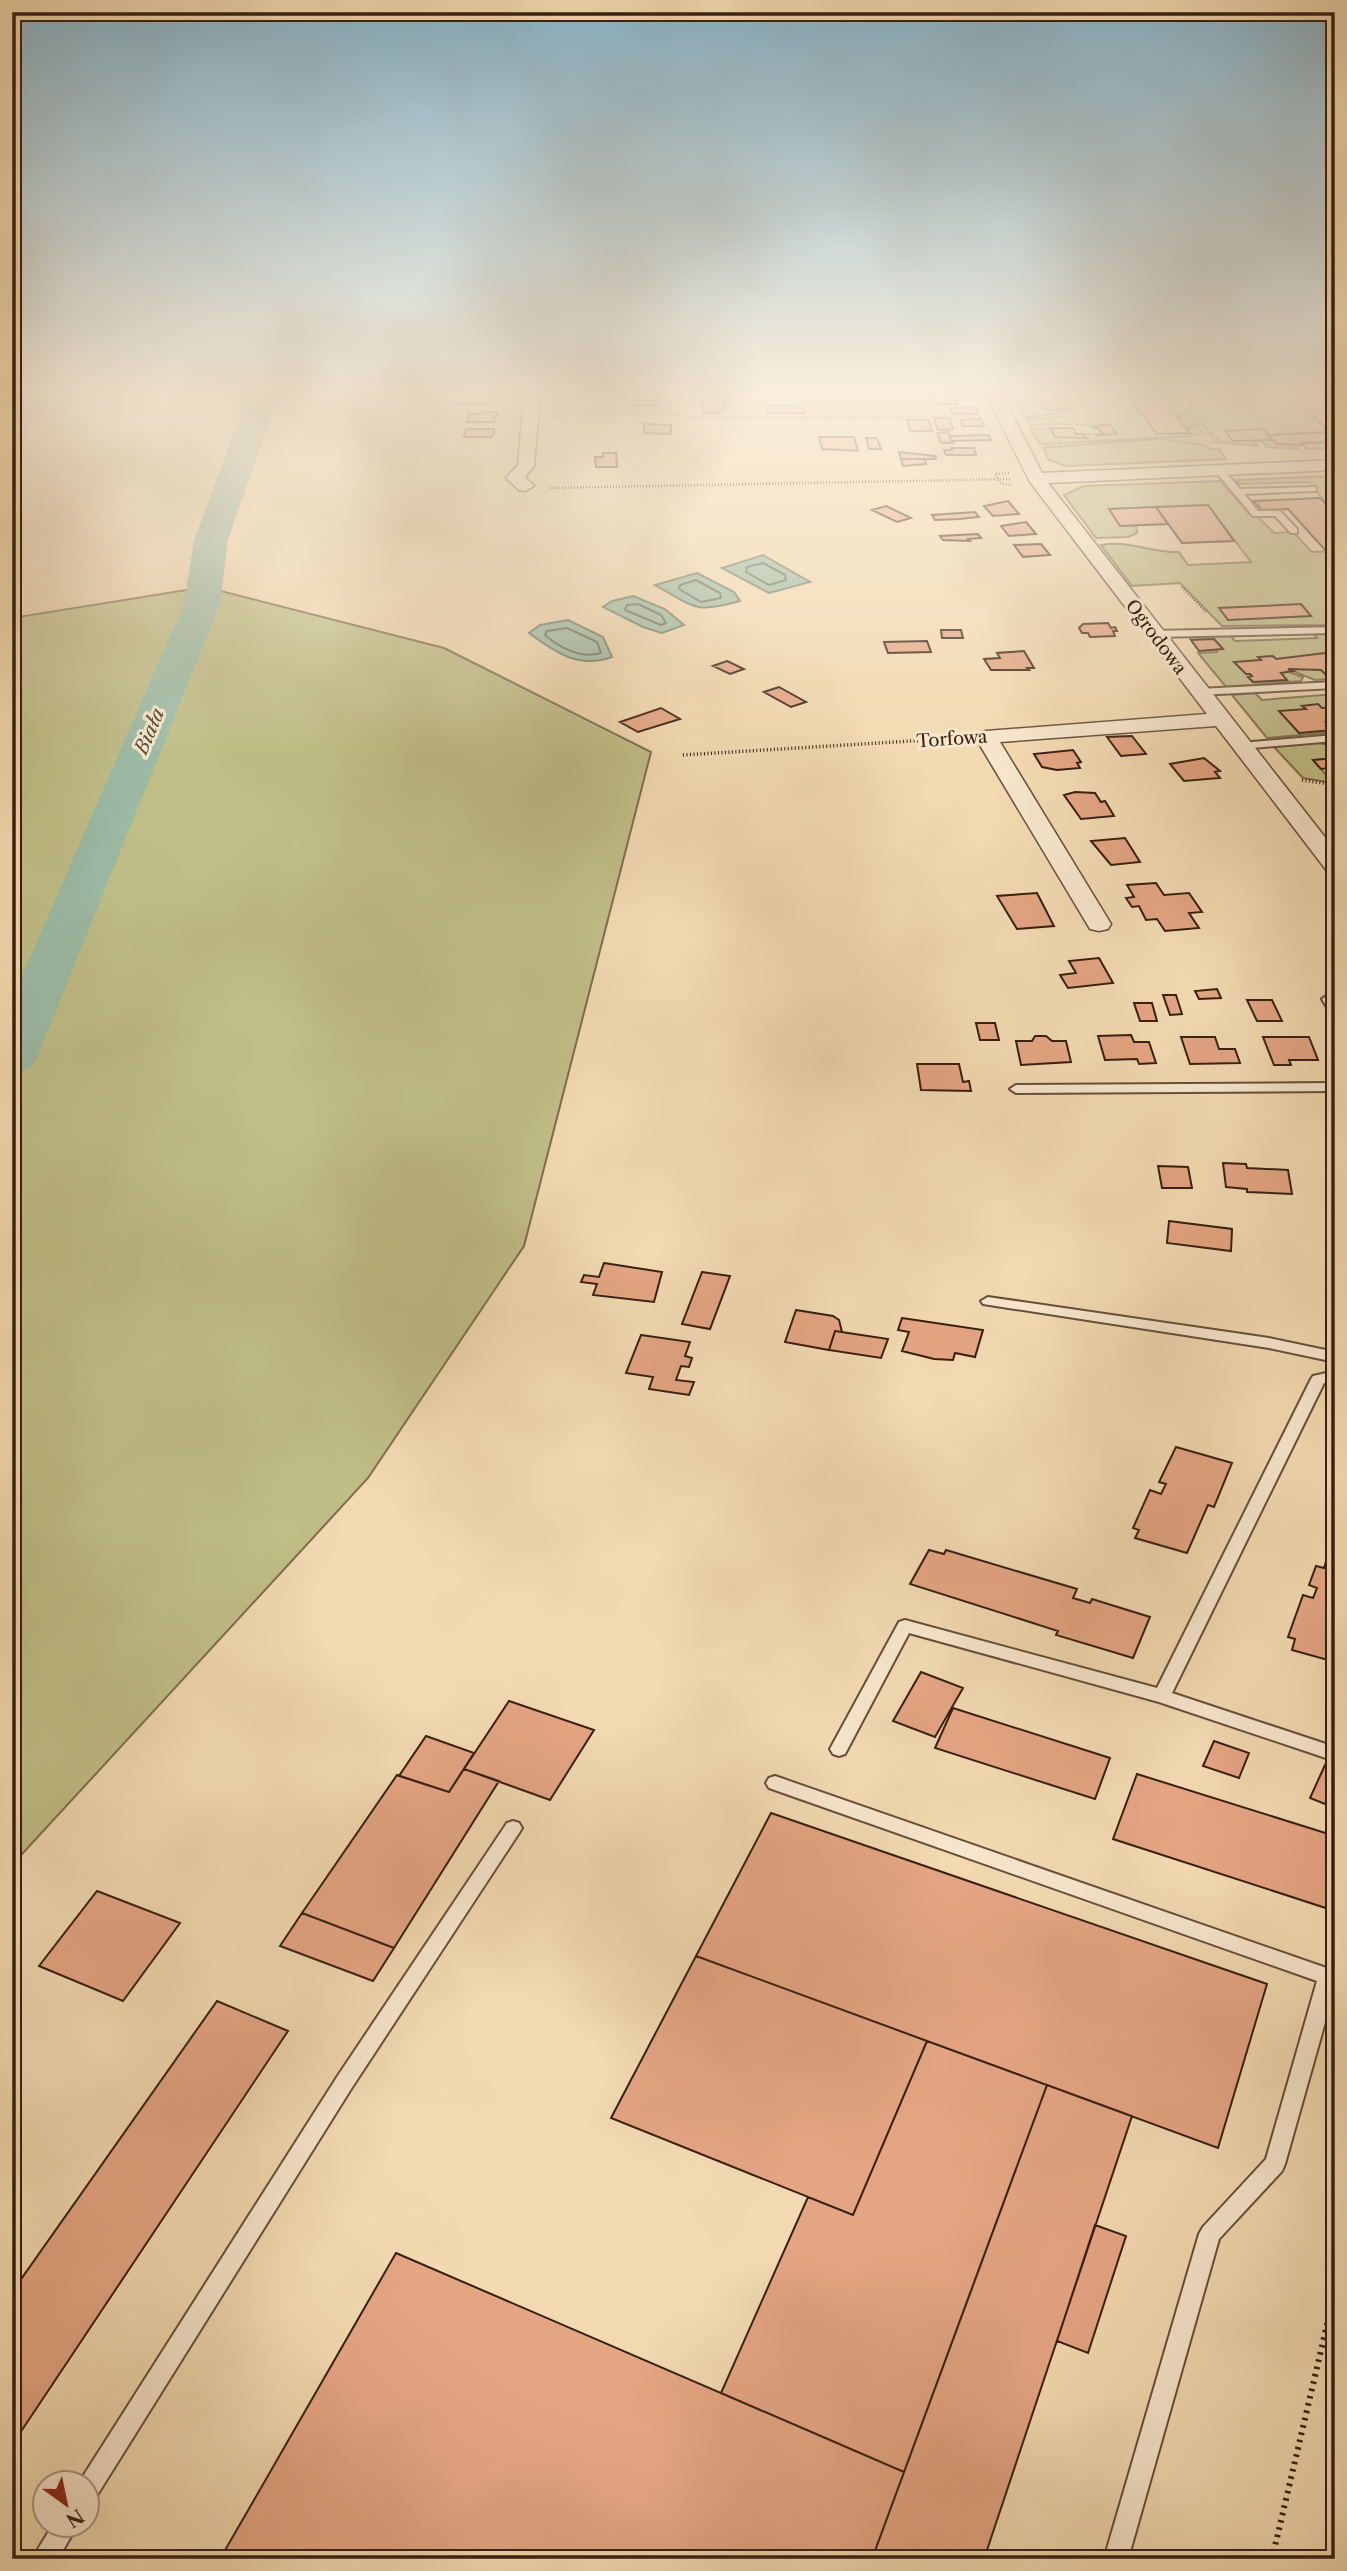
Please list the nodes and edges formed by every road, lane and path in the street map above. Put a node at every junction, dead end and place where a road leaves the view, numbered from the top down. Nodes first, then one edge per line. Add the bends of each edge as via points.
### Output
1 (1065, 516) edge
2 (1280, 516) edge
3 (1294, 531) dead end
4 (1335, 630) edge
5 (1154, 634) junction
6 (1335, 685) edge
7 (1199, 692) junction
8 (1220, 719) junction
9 (986, 737) junction
10 (1335, 737) edge
11 (1241, 746) junction
12 (683, 755) dead end
13 (1301, 780) dead end
14 (1335, 785) edge
15 (1335, 866) edge
16 (1099, 924) dead end
17 (1335, 999) edge
18 (1335, 1011) edge
19 (1335, 1087) edge
20 (1016, 1089) dead end
21 (988, 1301) dead end
22 (1335, 1357) edge
23 (1335, 1376) edge
24 (1162, 1696) junction
25 (839, 1749) dead end
26 (1335, 1754) edge
27 (775, 1783) dead end
28 (513, 1828) dead end
29 (1331, 1978) edge
30 (1335, 2291) edge
31 (100, 2470) edge
32 (56, 2540) edge
33 (44, 2559) edge
34 (1116, 2559) edge
35 (1272, 2559) edge

1 - 5 street, Ogrodowa
2 - 3 lane
4 - 5 lane
5 - 7 street, Ogrodowa
6 - 7 lane
7 - 8 street, Ogrodowa
8 - 9 street, Torfowa
8 - 11 street, Ogrodowa
9 - 12 path, Torfowa
9 - 16 street
10 - 11 lane
11 - 15 street, Ogrodowa
13 - 14 path
17 - 18 lane via 1328,999
19 - 20 lane
21 - 22 lane
23 - 24 lane via 1318,1379
24 - 25 lane via 905,1626
24 - 26 lane
27 - 29 lane
28 - 31 lane via 344,2083
29 - 34 lane via 1275,2164 1210,2234
30 - 35 path
32 - 33 lane

